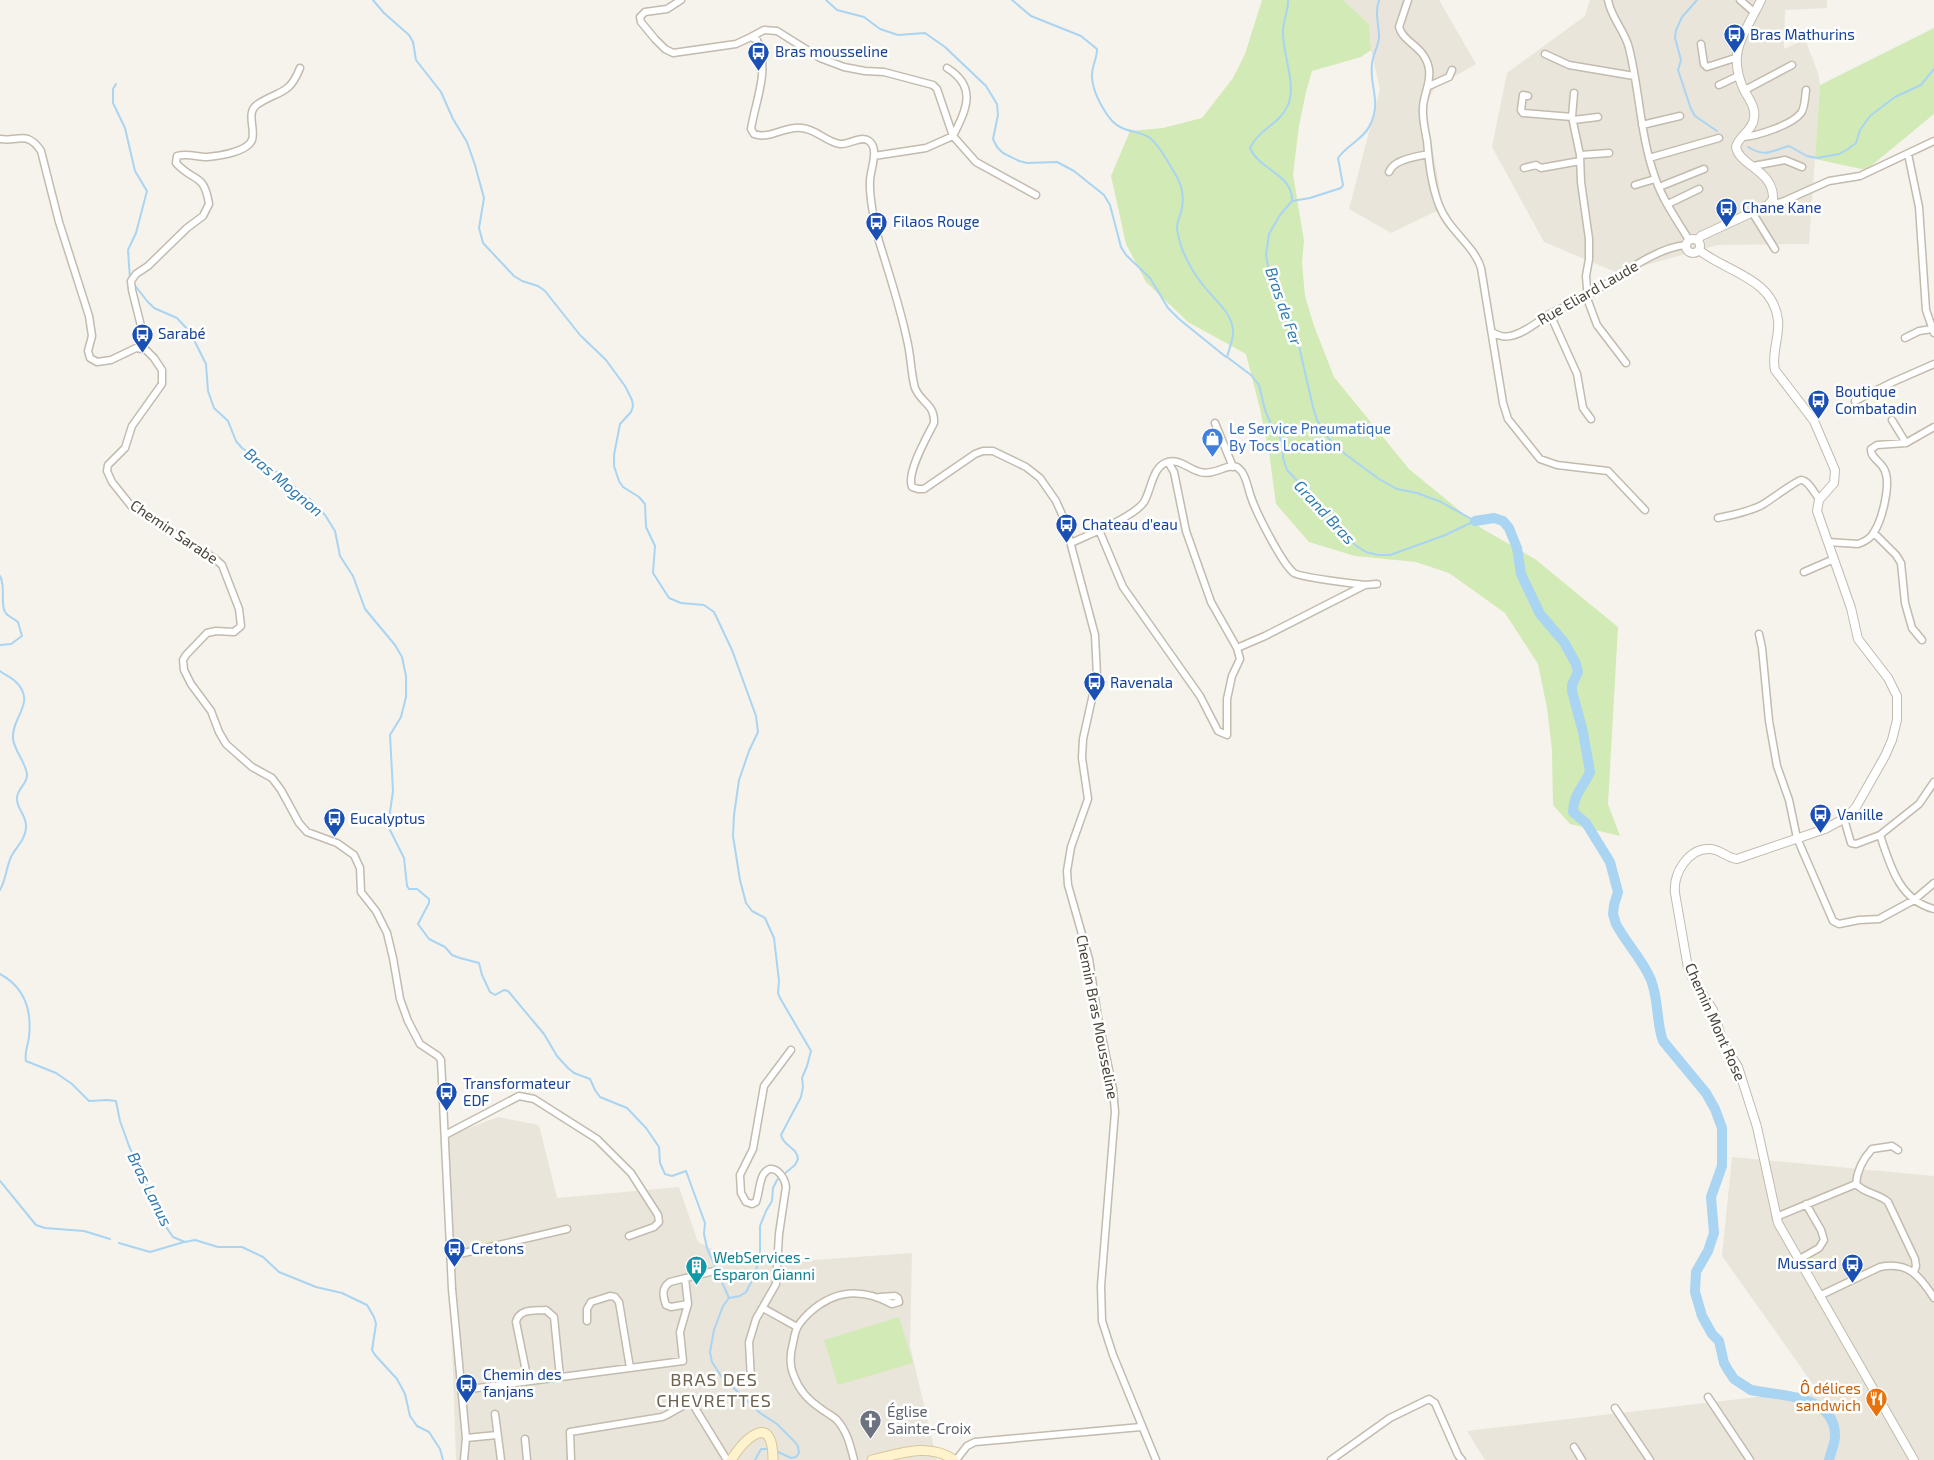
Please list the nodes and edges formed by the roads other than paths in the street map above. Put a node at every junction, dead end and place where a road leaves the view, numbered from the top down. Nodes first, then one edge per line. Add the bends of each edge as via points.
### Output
1 (681, 0) edge
2 (1408, 0) edge
3 (1608, 0) edge
4 (1740, 0) edge
5 (1761, 0) edge
6 (1754, 13) junction
7 (751, 37) junction
8 (1701, 44) dead end
9 (1545, 54) dead end
10 (1736, 58) junction
11 (1792, 65) dead end
12 (300, 68) dead end
13 (948, 68) dead end
14 (1452, 70) dead end
15 (1634, 76) junction
16 (1738, 76) junction
17 (1429, 86) junction
18 (1719, 86) dead end
19 (1745, 90) junction
20 (1806, 90) dead end
21 (1574, 93) dead end
22 (1523, 96) dead end
23 (1680, 116) dead end
24 (1598, 117) dead end
25 (1573, 119) junction
26 (1642, 125) junction
27 (953, 136) junction
28 (1743, 136) junction
29 (1719, 138) dead end
30 (0, 139) edge
31 (1934, 141) edge
32 (1608, 152) dead end
33 (1428, 154) junction
34 (1908, 154) junction
35 (874, 156) junction
36 (1580, 158) junction
37 (1649, 158) junction
38 (1753, 166) junction
39 (1802, 167) dead end
40 (1524, 168) dead end
41 (1704, 169) dead end
42 (1389, 172) dead end
43 (1655, 179) junction
44 (1635, 185) dead end
45 (1659, 187) junction
46 (1699, 189) dead end
47 (1036, 195) dead end
48 (1668, 204) junction
49 (1768, 205) junction
50 (1752, 212) junction
51 (1698, 240) junction
52 (1687, 243) junction
53 (1699, 250) junction
54 (1775, 250) dead end
55 (1587, 296) junction
56 (1550, 314) junction
57 (1933, 331) edge
58 (1492, 332) junction
59 (1905, 338) dead end
60 (142, 349) junction
61 (1626, 363) dead end
62 (1934, 364) edge
63 (1855, 401) dead end
64 (1591, 419) dead end
65 (1892, 420) dead end
66 (1215, 423) dead end
67 (1934, 427) edge
68 (1906, 443) junction
69 (1168, 462) junction
70 (1233, 467) junction
71 (1819, 499) junction
72 (1644, 510) dead end
73 (1718, 518) dead end
74 (1099, 530) junction
75 (1874, 533) junction
76 (1828, 542) junction
77 (1071, 543) junction
78 (1834, 559) junction
79 (1804, 572) dead end
80 (1378, 584) dead end
81 (1365, 586) junction
82 (1759, 634) dead end
83 (1922, 640) dead end
84 (1237, 648) junction
85 (1934, 782) edge
86 (1844, 819) junction
87 (1880, 835) junction
88 (1797, 838) junction
89 (1934, 883) edge
90 (1914, 900) junction
91 (1934, 909) edge
92 (791, 1050) dead end
93 (445, 1135) junction
94 (1898, 1150) dead end
95 (1856, 1184) junction
96 (1806, 1204) junction
97 (1776, 1217) junction
98 (567, 1229) dead end
99 (629, 1236) dead end
100 (451, 1256) junction
101 (1798, 1260) junction
102 (714, 1271) dead end
103 (1914, 1272) junction
104 (685, 1278) junction
105 (1819, 1296) junction
106 (880, 1297) dead end
107 (1934, 1298) edge
108 (688, 1304) junction
109 (763, 1308) junction
110 (586, 1321) dead end
111 (797, 1327) junction
112 (630, 1368) junction
113 (560, 1377) junction
114 (751, 1380) dead end
115 (528, 1381) junction
116 (462, 1390) junction
117 (1708, 1397) dead end
118 (1615, 1408) dead end
119 (495, 1414) dead end
120 (1141, 1427) junction
121 (497, 1435) junction
122 (466, 1438) junction
123 (525, 1439) dead end
124 (1574, 1447) dead end
125 (938, 1456) edge
126 (464, 1460) edge
127 (501, 1460) edge
128 (527, 1460) edge
129 (572, 1460) edge
130 (729, 1460) edge
131 (773, 1460) edge
132 (854, 1460) edge
133 (872, 1460) edge
134 (955, 1460) edge
135 (1156, 1460) edge
136 (1331, 1460) edge
137 (1462, 1460) edge
138 (1582, 1460) edge
139 (1650, 1460) edge
140 (1750, 1460) edge
141 (1914, 1460) edge

1 - 7 street via 667,9 645,12 640,17 643,25 665,49 679,53 736,44
2 - 17 street via 1399,24 1400,30 1426,58
3 - 15 street via 1613,18 1628,42
4 - 6 street
5 - 6 street
6 - 10 street
7 - 27 street via 764,30 777,31 820,58 844,67 884,72 933,85
7 - 35 street via 758,42 762,78 751,129 754,134 802,127 841,144 867,140 873,147
8 - 10 street via 1707,67
9 - 15 street via 1569,65
10 - 16 street
11 - 19 street
12 - 60 street via 295,80 283,92 256,104 252,110 253,135 247,147 207,157 177,156 176,163 180,168 206,187 210,204 203,216 131,281 142,330
13 - 27 street via 964,83 967,101
14 - 17 street via 1449,77
15 - 26 street
16 - 18 street
16 - 19 street
17 - 33 street via 1423,112
19 - 28 street via 1755,117
20 - 28 street via 1798,116 1755,136
21 - 25 street
22 - 25 street via 1523,113
23 - 26 street
24 - 25 street
25 - 36 street
26 - 37 street
27 - 35 street via 926,148
27 - 47 street via 976,162
28 - 38 street via 1736,150
29 - 37 street
30 - 60 street via 28,138 41,151 59,222 89,316 92,336 88,352 90,358 97,362 111,360 136,348
31 - 34 street
32 - 36 street
33 - 42 street via 1400,162
33 - 58 street via 1439,207 1451,228 1479,262
34 - 49 street via 1860,176 1829,181
34 - 57 street via 1918,207 1925,302
35 - 77 street, Chemin Bras Mousseline via 869,183 876,230 912,358 914,383 934,416 934,423 912,470 912,487 924,489 975,454 994,451 1040,478 1056,501
36 - 40 street via 1542,168
36 - 55 street via 1589,239
37 - 43 street
38 - 39 street via 1784,160
38 - 49 street via 1761,172 1772,191 1773,199
41 - 45 street
43 - 44 street
43 - 45 street
45 - 48 street
46 - 48 street
48 - 52 street
49 - 50 street
50 - 51 street
50 - 54 street
51 - 52 street via 1692,239
51 - 53 street
52 - 53 street via 1686,249 1692,253
52 - 55 street, Rue Eliard Laude via 1649,258
53 - 71 street via 1756,283 1777,313 1775,370 1814,421 1835,470 1834,483
55 - 56 street, Rue Eliard Laude
55 - 61 street via 1597,325
56 - 58 street, Rue Eliard Laude via 1518,334 1502,336
56 - 64 street via 1577,374 1582,408
57 - 59 street via 1919,331
58 - 72 street via 1504,410 1535,455 1552,464 1608,470
60 - 93 street, Chemin Sarabe via 162,370 162,384 132,426 124,448 108,465 107,471 132,506 214,558 225,569 239,609 241,626 234,632 207,633 186,655 184,670 211,712 226,744 252,767 272,778 307,832 337,843 358,861 361,892 387,933 400,999 408,1021 420,1044 441,1060
62 - 63 street
65 - 68 street
66 - 70 street
67 - 68 street
68 - 75 street via 1877,445 1870,449 1885,469 1887,478 1883,508
69 - 70 street via 1182,463 1191,470 1213,474
69 - 74 street via 1157,470 1143,504
69 - 84 street via 1174,472 1186,531 1212,602
70 - 81 street via 1242,471 1251,498 1283,561 1294,573
71 - 73 street via 1801,480 1763,504
71 - 76 street, Chemin Mont Rose via 1817,512
74 - 77 street
74 - 84 street via 1123,587 1200,696 1218,731 1227,735 1228,699 1232,676 1240,659
75 - 76 street via 1858,544
75 - 83 street via 1901,563 1905,603 1912,628
76 - 78 street, Chemin Mont Rose
77 - 120 street, Chemin Bras Mousseline via 1095,635 1097,676 1083,739 1082,758 1088,799 1071,847 1068,885 1089,959 1115,1112 1102,1267 1102,1321
78 - 79 street
78 - 86 street, Chemin Mont Rose via 1858,639 1893,684 1898,710 1885,756 1856,807
80 - 81 street
81 - 84 street
82 - 88 street via 1769,721
85 - 87 street via 1919,804
86 - 87 street via 1850,843 1856,844
86 - 88 street, Chemin Mont Rose
87 - 90 street via 1889,864
88 - 90 street via 1830,916 1836,923 1880,919
88 - 97 street, Chemin Mont Rose via 1737,859 1719,851 1704,850 1687,860 1677,873 1674,884 1688,968 1713,1010 1723,1043 1738,1067 1757,1126
89 - 90 street
90 - 91 street
92 - 109 street via 764,1086 753,1148 740,1180 741,1193 746,1202 752,1204 756,1202 768,1170 778,1171 786,1180 776,1280
93 - 99 street via 519,1096 534,1098 597,1139 631,1174 658,1215 659,1222 654,1228
93 - 100 street, Chemin Sarabe
94 - 95 street via 1892,1146 1872,1149 1856,1175
95 - 96 street
95 - 103 street via 1888,1202 1915,1259
96 - 97 street
96 - 101 street via 1824,1240 1819,1248
97 - 101 street, Chemin Mont Rose
98 - 100 street
100 - 116 street, Chemin Sarabe
101 - 105 street, Chemin Mont Rose
102 - 104 street
103 - 105 street via 1891,1264
103 - 107 street
104 - 108 street
104 - 108 street via 670,1282 663,1291 668,1306
105 - 141 street, Chemin Mont Rose
106 - 111 street via 850,1293 831,1297 817,1306
108 - 112 street via 680,1332 683,1361
109 - 111 street
109 - 114 street via 749,1342
110 - 112 street via 591,1302 615,1296
111 - 132 street via 791,1353 794,1377 804,1396 834,1418 844,1430
112 - 113 street
113 - 115 street
113 - 115 street via 554,1317 546,1310 522,1312 516,1322
115 - 116 street
116 - 122 street, Chemin Sarabe
117 - 140 street
118 - 139 street
119 - 121 street
120 - 134 street via 975,1442
120 - 135 street, Chemin Bras Mousseline
121 - 122 street
121 - 127 street
122 - 126 street, Chemin Sarabe
123 - 128 street
124 - 138 street
125 - 133 main road via 917,1450
125 - 134 main road
129 - 130 street via 570,1432 662,1417 692,1403
130 - 131 main road via 739,1447 755,1434 762,1433 768,1436 773,1446
136 - 137 street via 1390,1418 1429,1399 1435,1403

